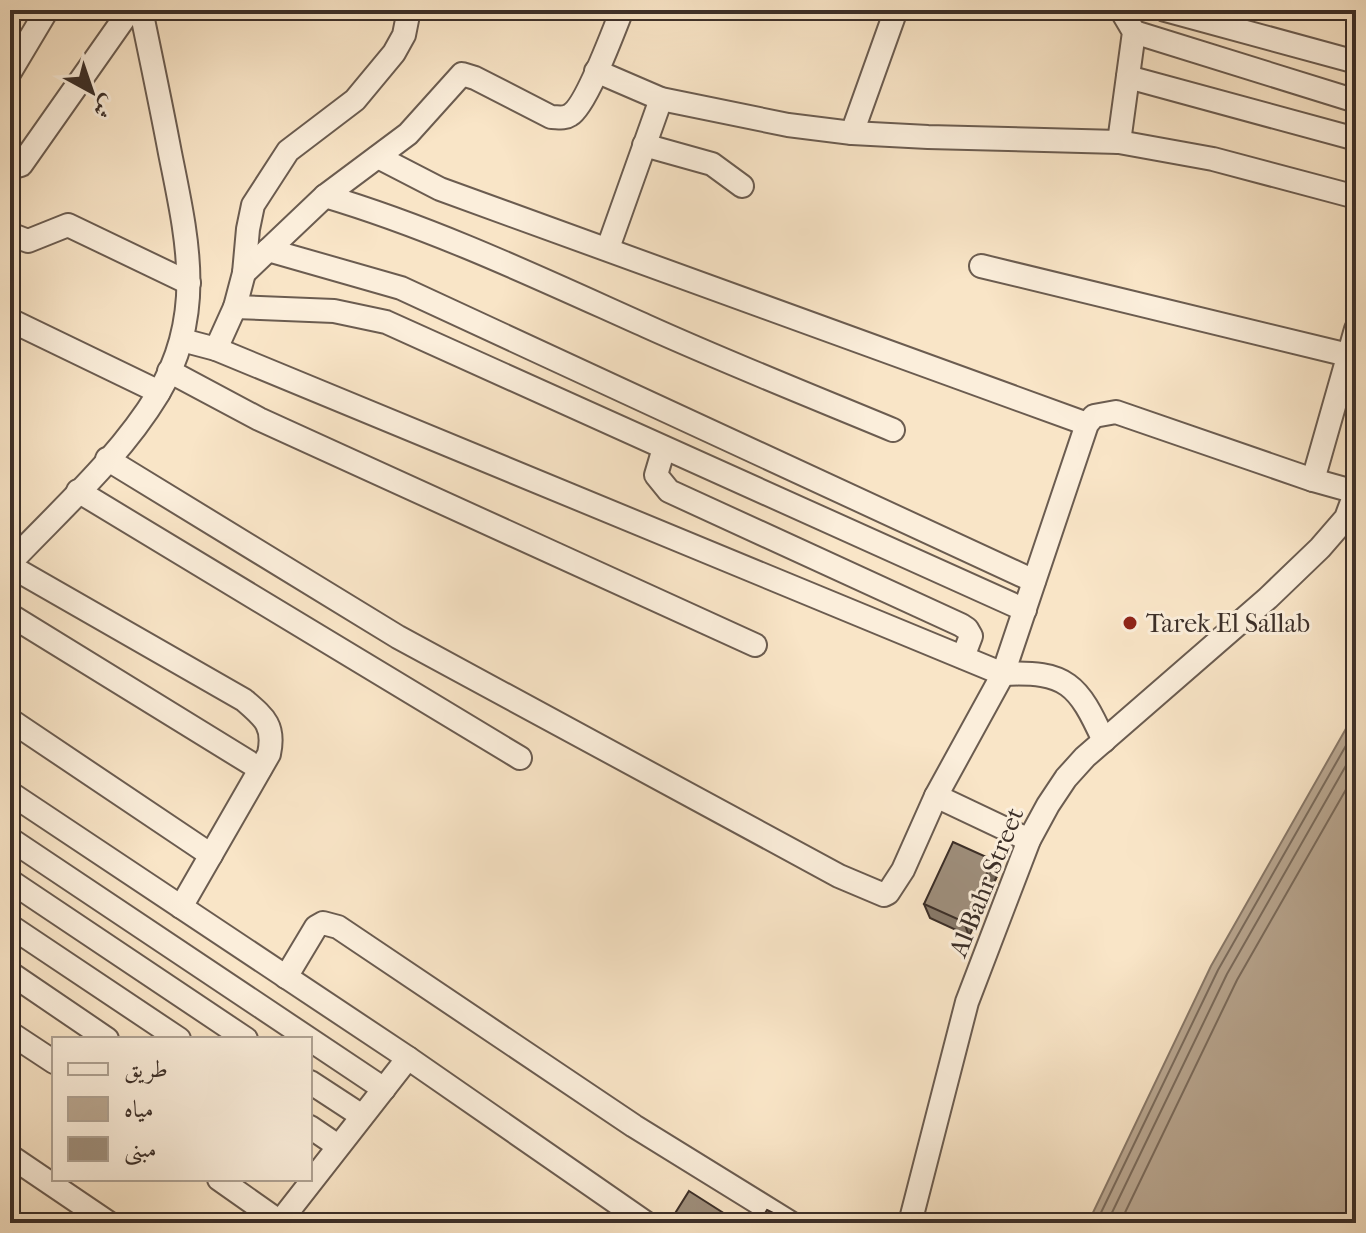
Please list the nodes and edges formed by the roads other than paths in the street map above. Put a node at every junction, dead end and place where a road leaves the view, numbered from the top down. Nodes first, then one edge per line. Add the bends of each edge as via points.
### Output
1 (47, 10) edge
2 (130, 10) edge
3 (141, 10) edge
4 (409, 10) edge
5 (622, 10) edge
6 (896, 10) edge
7 (1121, 10) edge
8 (1165, 10) edge
9 (1134, 32) junction
10 (1356, 62) edge
11 (596, 71) junction
12 (10, 72) edge
13 (1128, 77) junction
14 (661, 99) junction
15 (1356, 101) edge
16 (852, 133) junction
17 (1356, 139) edge
18 (1119, 142) junction
19 (644, 145) junction
20 (378, 157) junction
21 (10, 168) edge
22 (742, 186) dead end
23 (325, 196) junction
24 (1356, 197) edge
25 (10, 234) edge
26 (608, 248) junction
27 (268, 250) junction
28 (981, 266) dead end
29 (244, 273) junction
30 (189, 283) junction
31 (235, 307) junction
32 (10, 320) edge
33 (1356, 329) edge
34 (182, 340) junction
35 (216, 349) junction
36 (1348, 355) junction
37 (169, 371) junction
38 (159, 392) junction
39 (1087, 424) junction
40 (893, 430) dead end
41 (664, 448) junction
42 (107, 459) junction
43 (1313, 480) junction
44 (78, 491) junction
45 (1356, 492) edge
46 (10, 564) edge
47 (1034, 581) junction
48 (1025, 610) junction
49 (10, 615) edge
50 (755, 645) dead end
51 (963, 657) junction
52 (1003, 674) junction
53 (10, 720) edge
54 (1104, 741) junction
55 (520, 758) dead end
56 (260, 769) junction
57 (10, 793) edge
58 (936, 796) junction
59 (10, 839) edge
60 (1029, 840) junction
61 (211, 855) junction
62 (10, 881) edge
63 (181, 907) junction
64 (10, 926) edge
65 (10, 973) edge
66 (286, 977) junction
67 (10, 1033) edge
68 (104, 1037) edge
69 (176, 1037) edge
70 (243, 1037) edge
71 (306, 1037) edge
72 (312, 1041) edge
73 (408, 1058) junction
74 (52, 1061) edge
75 (312, 1083) edge
76 (384, 1089) junction
77 (362, 1116) junction
78 (312, 1128) edge
79 (338, 1146) junction
80 (10, 1156) edge
81 (312, 1177) edge
82 (222, 1181) edge
83 (309, 1181) edge
84 (280, 1222) edge
85 (109, 1223) edge
86 (646, 1223) edge
87 (791, 1223) edge
88 (910, 1223) edge

1 - 12 street
2 - 21 street via 21,165
3 - 30 street via 184,226
4 - 29 street via 394,53 355,100 288,151 253,205
5 - 11 street
6 - 16 street
7 - 9 street
8 - 10 street
9 - 13 street
9 - 15 street
11 - 14 street
11 - 20 street via 578,108 563,118 462,74 408,134
13 - 17 street
13 - 18 street
14 - 16 street
14 - 19 street
16 - 18 street
18 - 24 street via 1213,159
19 - 22 street via 712,164
19 - 26 street
20 - 23 street
20 - 26 street via 440,189
23 - 27 street
23 - 40 street via 438,236
25 - 30 street via 28,241 68,225
26 - 39 street
27 - 29 street
27 - 47 street via 401,288
28 - 36 street
29 - 31 street
30 - 34 street
31 - 35 street
31 - 41 street via 334,311 386,322
32 - 38 street
33 - 36 street
34 - 35 street
34 - 37 street
35 - 51 street
36 - 43 street
37 - 38 street
37 - 50 street via 259,419
38 - 42 street
39 - 43 street via 1094,416 1116,412
39 - 47 street
41 - 48 street
41 - 51 street via 656,475 669,491 961,625 971,636
42 - 44 street
42 - 58 street via 398,637 875,893 888,893 895,884
43 - 45 street
44 - 46 street
44 - 55 street
45 - 54 street, Al Bahr Street via 1346,518 1320,548
46 - 56 street via 244,700 269,726 269,754
47 - 48 street
48 - 52 street
49 - 56 street
51 - 52 street
52 - 54 street via 1052,675 1067,684 1089,707
52 - 58 street
53 - 61 street
54 - 60 street, Al Bahr Street via 1066,778
56 - 61 street
57 - 63 street
58 - 60 street
59 - 71 street
60 - 88 street, Al Bahr Street via 967,1002
61 - 63 street
62 - 70 street
63 - 66 street
64 - 69 street
65 - 68 street
66 - 73 street
66 - 87 street via 316,927 338,927 634,1126
67 - 74 street
72 - 76 street
73 - 76 street
73 - 86 street
75 - 77 street
76 - 77 street
77 - 79 street
78 - 79 street
79 - 81 street
80 - 85 street
82 - 84 street
83 - 84 street

